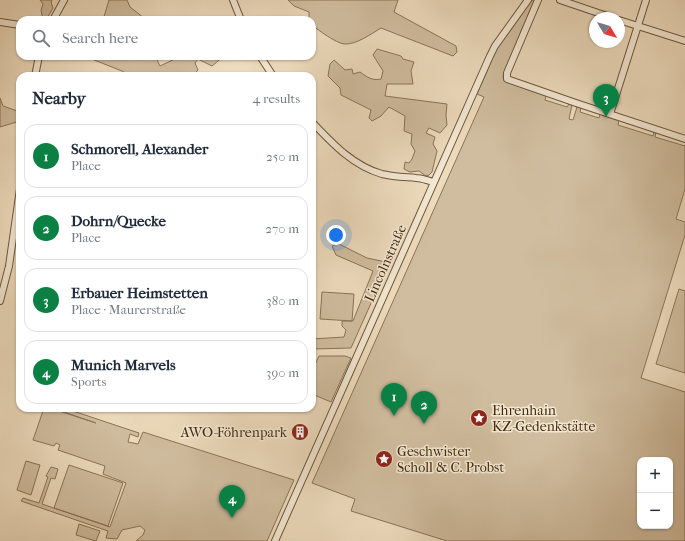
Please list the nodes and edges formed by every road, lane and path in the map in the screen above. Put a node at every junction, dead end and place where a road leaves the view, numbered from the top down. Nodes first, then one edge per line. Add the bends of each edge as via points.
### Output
1 (64, 0) edge
2 (233, 0) edge
3 (528, 0) edge
4 (538, 0) edge
5 (560, 0) edge
6 (646, 0) edge
7 (595, 12) edge
8 (55, 16) edge
9 (239, 16) edge
10 (0, 22) edge
11 (625, 22) edge
12 (16, 24) edge
13 (638, 26) junction
14 (685, 41) edge
15 (38, 60) edge
16 (263, 60) edge
17 (35, 72) edge
18 (271, 72) edge
19 (610, 114) junction
20 (318, 128) edge
21 (685, 139) edge
22 (434, 182) junction
23 (16, 217) edge
24 (0, 301) edge
25 (275, 541) edge

1 - 8 street
2 - 9 street
3 - 22 street, Lincolnstraße via 495,46
4 - 19 street via 506,73 506,79
5 - 7 street
6 - 13 street
10 - 12 street
11 - 13 street
13 - 14 street
13 - 19 street
15 - 17 street
16 - 18 street
19 - 21 street
20 - 22 street via 344,153 363,166 382,174
22 - 25 street, Lincolnstraße
23 - 24 street via 9,266

